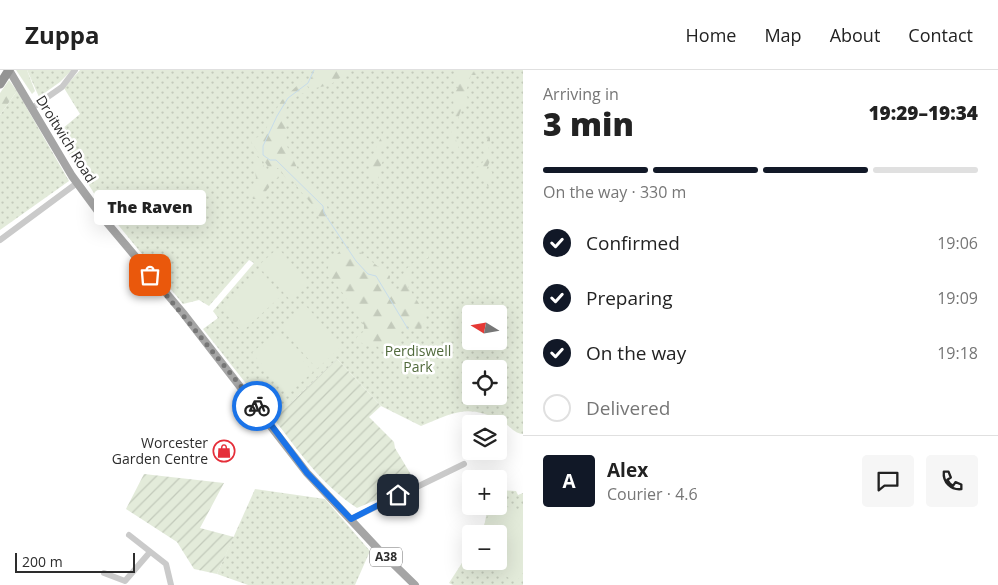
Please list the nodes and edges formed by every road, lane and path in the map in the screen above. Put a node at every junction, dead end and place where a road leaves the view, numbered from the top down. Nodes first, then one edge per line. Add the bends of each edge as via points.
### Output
1 (9, 70) edge
2 (75, 70) edge
3 (0, 84) edge
4 (32, 108) junction
5 (78, 183) junction
6 (0, 240) edge
7 (464, 464) dead end
8 (351, 519) junction
9 (129, 535) dead end
10 (150, 552) junction
11 (104, 572) dead end
12 (124, 583) edge
13 (171, 585) edge
14 (415, 585) edge

1 - 3 highway
1 - 4 main road, Droitwich Road / A38
2 - 4 street via 62,87
4 - 5 main road, Droitwich Road / A38
5 - 6 street
5 - 8 main road, Droitwich Road / A38 via 102,218 187,319 307,473
7 - 8 street
8 - 14 main road, Droitwich Road / A38
9 - 10 street
10 - 12 street
10 - 13 street via 166,564
11 - 12 street

